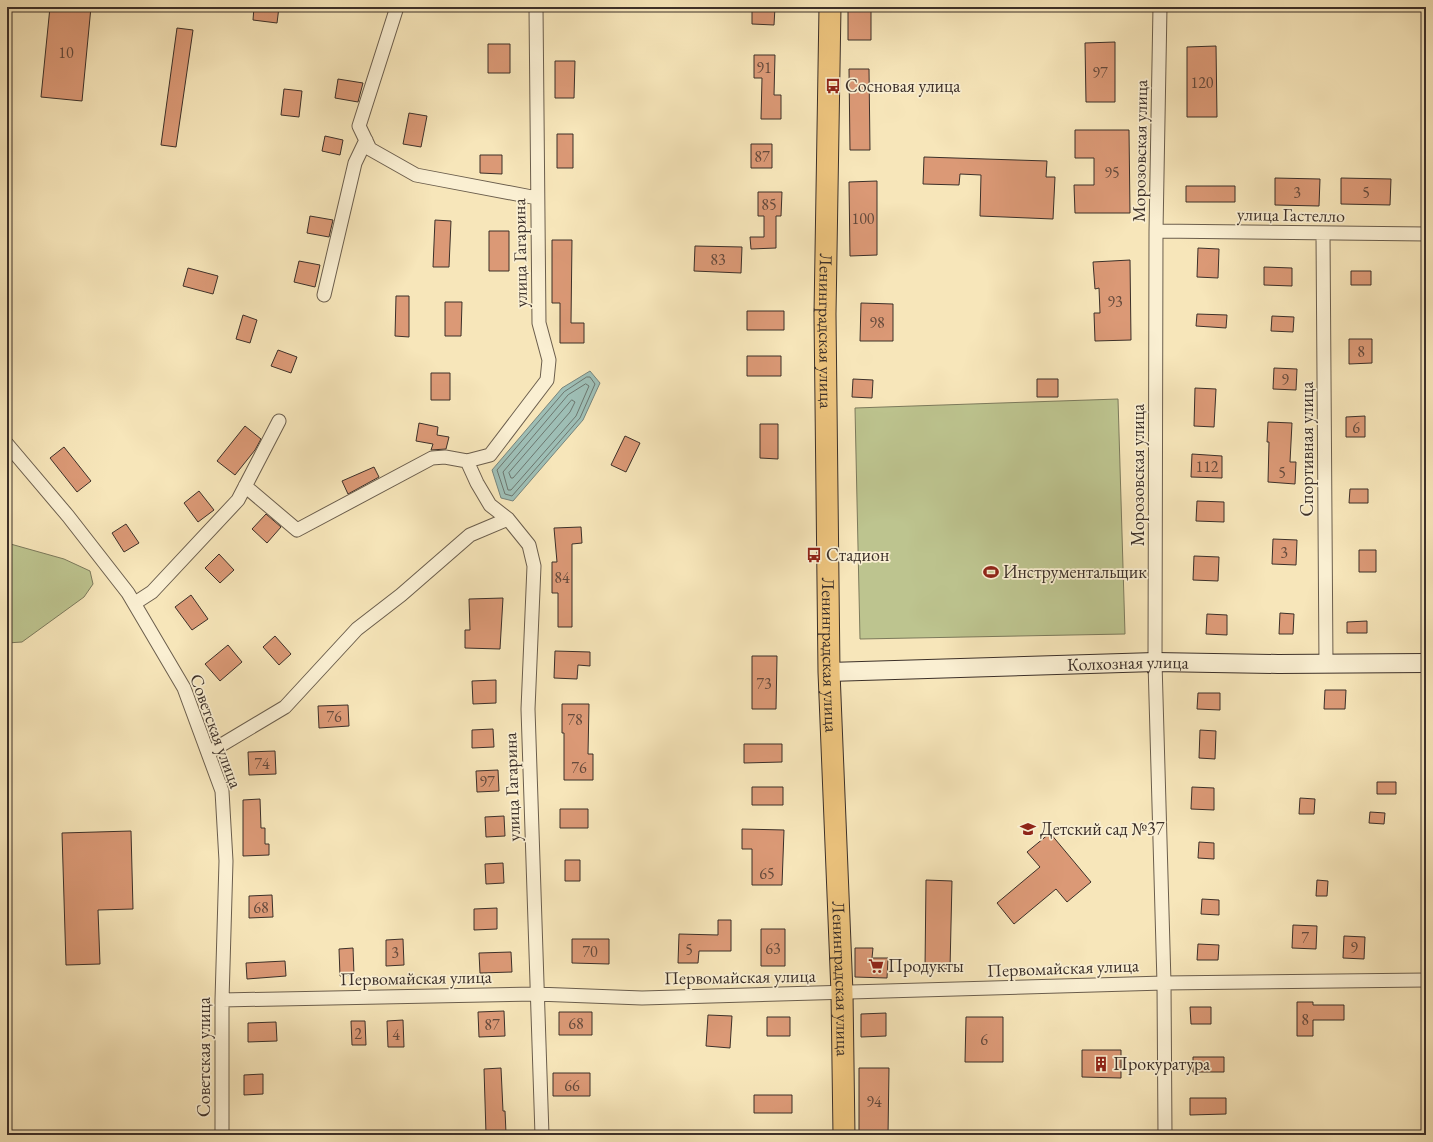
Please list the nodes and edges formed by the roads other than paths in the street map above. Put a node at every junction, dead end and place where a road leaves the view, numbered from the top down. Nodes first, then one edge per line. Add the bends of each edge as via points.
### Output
1 (397, 7) edge
2 (536, 7) edge
3 (830, 7) edge
4 (1160, 7) edge
5 (366, 140) junction
6 (537, 198) junction
7 (1156, 231) junction
8 (1323, 234) junction
9 (1426, 234) edge
10 (324, 295) dead end
11 (279, 421) dead end
12 (7, 444) edge
13 (467, 461) junction
14 (245, 486) junction
15 (508, 519) junction
16 (135, 603) junction
17 (1155, 662) junction
18 (1426, 663) edge
19 (1326, 664) junction
20 (830, 672) junction
21 (208, 753) junction
22 (1426, 980) edge
23 (1164, 983) junction
24 (842, 993) junction
25 (536, 994) junction
26 (222, 1000) junction
27 (222, 1135) edge
28 (542, 1135) edge
29 (844, 1135) edge
30 (1165, 1135) edge

1 - 5 street via 359,126
2 - 6 street, улица Гагарина
3 - 20 main road, Ленинградская улица via 824,314
4 - 7 street, Морозовская улица
5 - 6 street via 370,149 416,175
5 - 10 street via 355,163
6 - 13 street, улица Гагарина via 539,323 549,360 547,380 490,455
7 - 8 street, улица Гастелло
7 - 17 street, Морозовская улица
8 - 9 street, улица Гастелло
8 - 19 street, Спортивная улица
11 - 14 street
12 - 16 street, Советская улица via 68,516
13 - 14 street, улица Гагарина via 445,457 432,458 296,530
13 - 15 street, улица Гагарина via 490,505
14 - 16 street via 238,500 157,586
15 - 21 street via 470,535 401,595 357,629 285,707
15 - 25 street, улица Гагарина via 529,545 534,566 528,709
16 - 21 street, Советская улица via 184,688
17 - 19 main road, Колхозная улица
17 - 20 main road, Колхозная улица
17 - 23 street, Морозовская улица
18 - 19 main road, Колхозная улица
20 - 24 main road, Ленинградская улица
21 - 26 street, Советская улица via 222,791 226,861
22 - 23 street, Первомайская улица
23 - 24 street, Первомайская улица
23 - 30 street, Морозовская улица
24 - 25 street, Первомайская улица via 642,998
24 - 29 main road, Ленинградская улица
25 - 26 street, Первомайская улица
25 - 28 street, улица Гагарина
26 - 27 street, Советская улица

